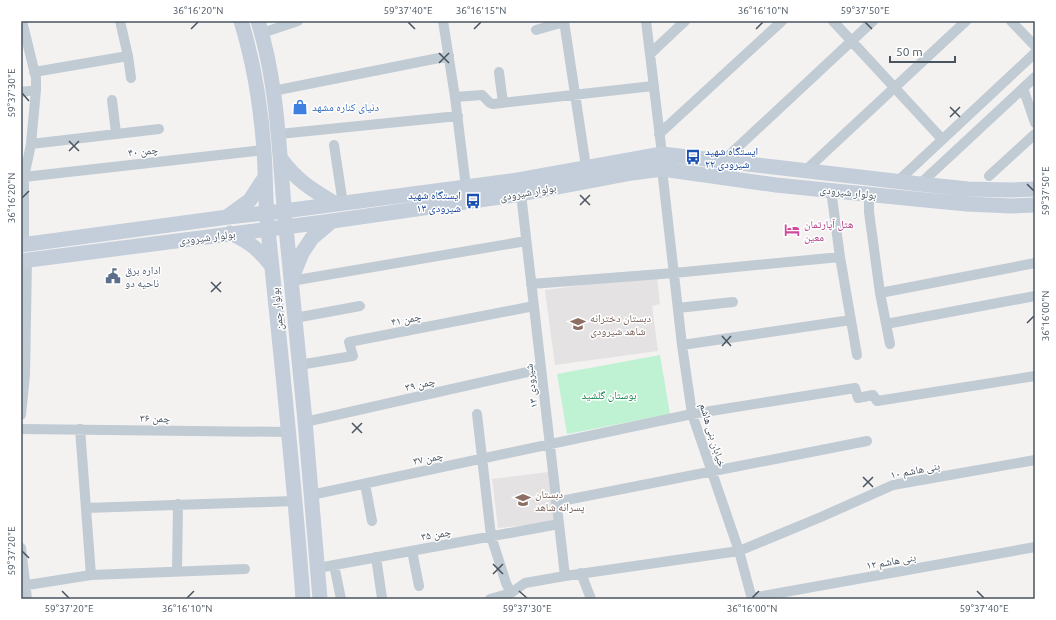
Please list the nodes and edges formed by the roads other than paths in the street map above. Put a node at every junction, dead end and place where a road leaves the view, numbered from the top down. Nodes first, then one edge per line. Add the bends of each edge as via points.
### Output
1 (22, 21) edge
2 (120, 21) edge
3 (241, 21) edge
4 (298, 21) edge
5 (443, 21) edge
6 (646, 21) edge
7 (684, 21) edge
8 (782, 21) edge
9 (833, 21) edge
10 (873, 21) edge
11 (966, 21) edge
12 (1011, 21) edge
13 (564, 22) edge
14 (260, 27) edge
15 (536, 30) dead end
16 (852, 41) junction
17 (1035, 46) edge
18 (1035, 53) edge
19 (650, 54) junction
20 (128, 56) junction
21 (449, 56) junction
22 (34, 72) junction
23 (499, 72) dead end
24 (1035, 77) edge
25 (131, 78) dead end
26 (654, 86) junction
27 (895, 88) junction
28 (1023, 88) junction
29 (36, 90) junction
30 (273, 91) junction
31 (21, 92) edge
32 (575, 95) junction
33 (455, 97) junction
34 (112, 100) dead end
35 (503, 103) junction
36 (458, 116) junction
37 (1035, 123) edge
38 (159, 128) dead end
39 (116, 134) junction
40 (279, 134) junction
41 (659, 134) junction
42 (1035, 134) edge
43 (942, 139) junction
44 (31, 144) junction
45 (334, 145) dead end
46 (264, 150) junction
47 (662, 154) junction
48 (281, 159) junction
49 (724, 160) junction
50 (586, 167) junction
51 (662, 169) junction
52 (24, 170) edge
53 (806, 170) junction
54 (989, 176) dead end
55 (265, 177) junction
56 (897, 182) junction
57 (920, 184) junction
58 (466, 187) junction
59 (1035, 189) edge
60 (830, 190) junction
61 (521, 194) junction
62 (869, 194) junction
63 (340, 204) junction
64 (1035, 204) edge
65 (284, 211) junction
66 (266, 213) junction
67 (228, 217) junction
68 (332, 221) junction
69 (286, 227) junction
70 (268, 229) junction
71 (230, 234) junction
72 (526, 241) junction
73 (22, 245) edge
74 (840, 257) junction
75 (24, 261) edge
76 (1035, 264) edge
77 (272, 266) junction
78 (674, 273) junction
79 (291, 281) junction
80 (531, 284) junction
81 (880, 293) junction
82 (1035, 296) edge
83 (733, 302) dead end
84 (360, 306) dead end
85 (534, 306) junction
86 (678, 308) junction
87 (295, 318) junction
88 (851, 320) junction
89 (886, 324) junction
90 (890, 344) dead end
91 (682, 345) junction
92 (857, 355) dead end
93 (299, 365) junction
94 (541, 369) junction
95 (23, 375) edge
96 (1035, 376) edge
97 (477, 414) dead end
98 (692, 414) junction
99 (21, 415) edge
100 (305, 422) junction
101 (80, 429) junction
102 (21, 430) edge
103 (289, 432) junction
104 (867, 441) dead end
105 (550, 445) junction
106 (482, 460) junction
107 (1035, 460) edge
108 (712, 470) junction
109 (365, 484) junction
110 (311, 495) junction
111 (295, 501) junction
112 (556, 502) junction
113 (178, 504) junction
114 (86, 508) junction
115 (372, 521) dead end
116 (559, 524) junction
117 (490, 536) junction
118 (1035, 547) edge
119 (21, 548) edge
120 (412, 551) junction
121 (739, 551) junction
122 (376, 557) junction
123 (334, 565) junction
124 (318, 568) junction
125 (245, 569) dead end
126 (177, 571) junction
127 (581, 573) junction
128 (92, 575) junction
129 (565, 576) junction
130 (23, 586) edge
131 (419, 586) dead end
132 (511, 593) junction
133 (382, 598) edge
134 (752, 598) edge
135 (27, 599) edge
136 (303, 599) edge
137 (320, 599) edge
138 (341, 599) edge
139 (490, 599) edge
140 (591, 599) edge

1 - 22 street
2 - 20 street
3 - 46 main road, بولوار چمن via 247,38 257,91
4 - 14 street
5 - 21 street
6 - 19 street
7 - 19 street
8 - 41 street
9 - 16 street
10 - 16 street
11 - 27 street
12 - 17 street
13 - 15 street
13 - 32 street
14 - 30 main road, بولوار چمن
16 - 27 street
16 - 49 street
18 - 43 street
19 - 26 street
20 - 22 street
20 - 25 street
21 - 30 street
21 - 33 street
22 - 29 street
23 - 35 street
24 - 28 street
26 - 32 street
26 - 41 street
27 - 43 street
27 - 53 street
28 - 37 street
28 - 57 street
29 - 31 street
29 - 44 street
30 - 40 main road, بولوار چمن
32 - 35 street
32 - 50 street
33 - 35 street via 482,96 492,104
33 - 36 street
34 - 39 street
36 - 40 street
36 - 58 street
38 - 39 street
39 - 44 street
40 - 48 main road, بولوار چمن
41 - 47 street
42 - 54 street
43 - 56 street
44 - 52 street
45 - 63 street
46 - 52 street, چمن ۴۰
46 - 55 main road, بولوار چمن
47 - 49 main road, بولوار شیرودی
47 - 50 main road, بولوار شیرودی
48 - 63 main road via 305,185
48 - 65 main road, بولوار چمن
49 - 53 main road, بولوار شیرودی
50 - 58 main road, بولوار شیرودی
51 - 60 main road, بولوار شیرودی
51 - 61 main road, بولوار شیرودی
51 - 78 street, خیابان بنی هاشم
52 - 73 street
53 - 56 main road, بولوار شیرودی
55 - 66 main road, بولوار چمن
55 - 67 main road via 250,200
56 - 57 main road, بولوار شیرودی
57 - 59 main road, بولوار شیرودی via 975,189
58 - 63 main road, بولوار شیرودی
60 - 62 main road, بولوار شیرودی
60 - 74 street
61 - 68 main road, بولوار شیرودی
61 - 72 street, شیرودی ۱۳
62 - 64 main road, بولوار شیرودی via 967,204
62 - 81 street via 868,212
63 - 65 main road, بولوار شیرودی
65 - 66 main road, بولوار شیرودی
65 - 69 main road, بولوار چمن
66 - 67 main road, بولوار شیرودی
66 - 70 main road, بولوار چمن
67 - 73 main road, بولوار شیرودی
68 - 69 main road, بولوار شیرودی
68 - 79 main road via 312,238 302,253
69 - 70 main road, بولوار شیرودی
69 - 79 main road, بولوار چمن
70 - 71 main road, بولوار شیرودی
70 - 77 main road, بولوار چمن
71 - 75 main road, بولوار شیرودی
71 - 77 main road via 246,240 260,251
72 - 79 street
72 - 80 street, شیرودی ۱۳
74 - 78 street
74 - 88 street
75 - 95 street
76 - 81 street
77 - 103 main road, بولوار چمن
78 - 80 street
78 - 86 street, خیابان بنی هاشم
79 - 87 main road, بولوار چمن
80 - 85 street, شیرودی ۱۳
81 - 89 street
82 - 89 street
83 - 86 street
84 - 87 street
85 - 93 street, چمن ۴۱ via 349,342 353,356
85 - 94 street, شیرودی ۱۳
86 - 91 street, خیابان بنی هاشم
87 - 93 main road, بولوار چمن
88 - 91 street
88 - 92 street
89 - 90 street
91 - 98 street, خیابان بنی هاشم
93 - 100 main road, بولوار چمن
94 - 100 street, چمن ۳۹
94 - 105 street, شیرودی ۱۳
95 - 99 street
96 - 98 street, چمن ۳۷ via 877,401 873,395 858,398 855,388
97 - 106 street
98 - 105 street, چمن ۳۷
98 - 108 street, خیابان بنی هاشم
100 - 110 main road, بولوار چمن
101 - 102 street, چمن ۳۶
101 - 103 street, چمن ۳۶
101 - 114 street
103 - 111 main road, بولوار چمن
104 - 108 street
105 - 106 street, چمن ۳۷
105 - 112 street, شیرودی ۱۳
106 - 109 street, چمن ۳۷
106 - 117 street
107 - 121 street, بنی هاشم ۱۰ via 893,485
108 - 112 street
108 - 121 street, خیابان بنی هاشم
109 - 110 street, چمن ۳۷
109 - 115 street
110 - 124 main road, بولوار چمن
111 - 113 street
111 - 136 main road, بولوار چمن
112 - 116 street, شیرودی ۱۳
113 - 114 street
113 - 126 street
114 - 128 street
116 - 117 street, چمن ۳۵
116 - 129 street, شیرودی ۱۳
117 - 120 street, چمن ۳۵
117 - 132 street
118 - 134 street, بنی هاشم ۱۲
119 - 130 street
120 - 122 street, چمن ۳۵
120 - 131 street
121 - 127 street, بنی هاشم ۱۰
121 - 134 street, خیابان بنی هاشم
122 - 123 street, چمن ۳۵
122 - 133 street
123 - 124 street, چمن ۳۵
123 - 138 street
124 - 137 main road, بولوار چمن
125 - 126 street
126 - 128 street
127 - 129 street, بنی هاشم ۱۰
127 - 140 street
128 - 130 street
129 - 132 street, بنی هاشم ۱۰ via 525,583
130 - 135 street
132 - 139 street, بنی هاشم ۱۰

